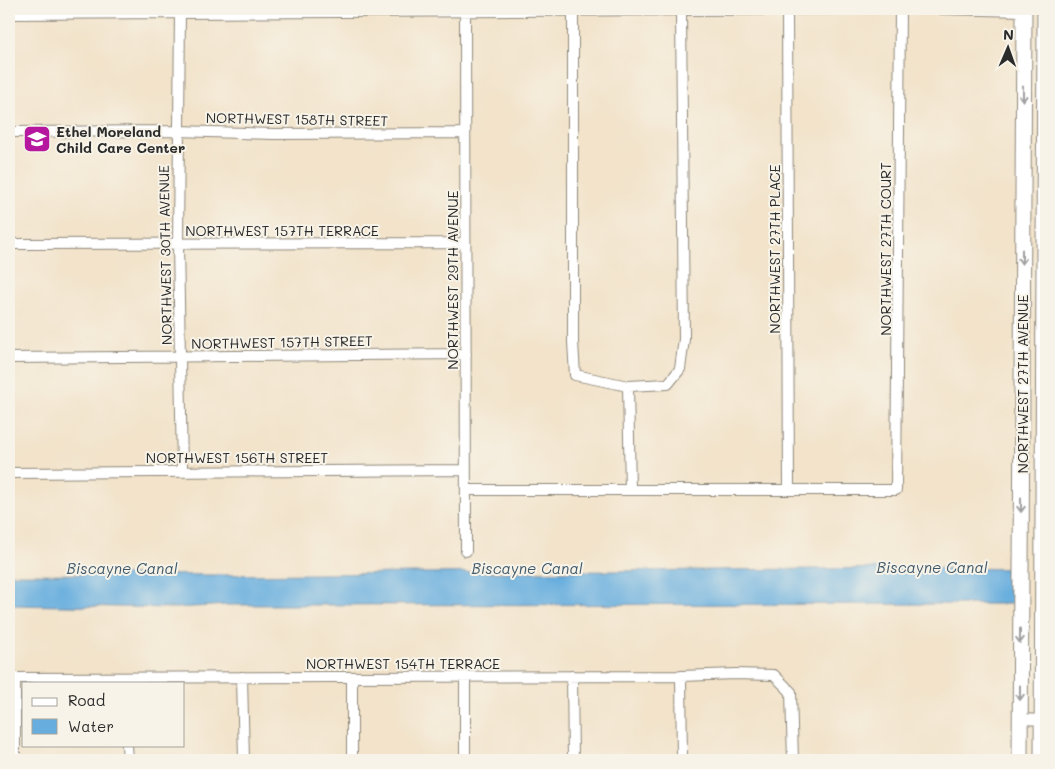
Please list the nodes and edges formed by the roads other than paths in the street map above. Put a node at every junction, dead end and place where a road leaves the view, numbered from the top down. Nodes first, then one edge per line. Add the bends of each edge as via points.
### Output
1 (787, 9) edge
2 (846, 9) edge
3 (900, 9) edge
4 (941, 9) edge
5 (1045, 9) edge
6 (465, 10) edge
7 (681, 10) junction
8 (1024, 10) edge
9 (180, 11) edge
10 (573, 11) junction
11 (9, 14) edge
12 (1044, 119) junction
13 (178, 131) junction
14 (9, 132) edge
15 (465, 133) junction
16 (466, 243) junction
17 (9, 244) edge
18 (178, 244) junction
19 (466, 354) junction
20 (180, 357) junction
21 (9, 358) edge
22 (628, 386) junction
23 (1022, 386) junction
24 (1044, 386) edge
25 (182, 470) junction
26 (466, 470) junction
27 (9, 473) edge
28 (466, 490) junction
29 (630, 490) junction
30 (790, 490) junction
31 (466, 551) dead end
32 (465, 676) junction
33 (572, 676) junction
34 (680, 676) junction
35 (242, 677) junction
36 (352, 677) junction
37 (12, 678) edge
38 (127, 681) edge
39 (1020, 719) junction
40 (1044, 720) edge
41 (127, 746) edge
42 (15, 760) edge
43 (128, 760) edge
44 (244, 760) edge
45 (352, 760) edge
46 (464, 760) edge
47 (573, 760) edge
48 (682, 760) edge
49 (792, 760) edge
50 (1020, 760) edge
51 (1042, 760) edge

1 - 2 street
1 - 7 street
1 - 30 street, NORTHWEST 27TH PLACE
3 - 30 street, NORTHWEST 27TH COURT via 896,490
4 - 8 street
5 - 12 main road, NORTHWEST 27TH AVENUE
6 - 9 street
6 - 10 street
6 - 15 street, NORTHWEST 29TH AVENUE
7 - 10 street
7 - 22 street via 684,340 680,368 668,384
8 - 12 main road via 1031,13 1036,21 1037,110
8 -> 23 main road, NORTHWEST 27TH AVENUE
9 - 11 street
9 - 13 street, NORTHWEST 30TH AVENUE
10 - 22 street via 575,375
12 - 24 main road, NORTHWEST 27TH AVENUE
13 - 14 street, NORTHWEST 158TH STREET
13 - 15 street, NORTHWEST 158TH STREET
13 - 18 street, NORTHWEST 30TH AVENUE
15 - 16 street, NORTHWEST 29TH AVENUE
16 - 18 street, NORTHWEST 157TH TERRACE
16 - 19 street, NORTHWEST 29TH AVENUE
17 - 18 street, NORTHWEST 157TH TERRACE
18 - 20 street, NORTHWEST 30TH AVENUE
19 - 20 street, NORTHWEST 157TH STREET
19 - 26 street, NORTHWEST 29TH AVENUE
20 - 21 street, NORTHWEST 157TH STREET
20 - 25 street, NORTHWEST 30TH AVENUE
22 - 29 street
23 - 24 street
23 -> 39 main road, NORTHWEST 27TH AVENUE
24 - 40 main road, NORTHWEST 27TH AVENUE
25 - 26 street, NORTHWEST 156TH STREET
25 - 27 street, NORTHWEST 156TH STREET
26 - 28 street, NORTHWEST 29TH AVENUE
28 - 29 street
28 - 31 street, NORTHWEST 29TH AVENUE
29 - 30 street
32 - 33 street, NORTHWEST 154TH TERRACE
32 - 36 street, NORTHWEST 154TH TERRACE
32 - 46 street
33 - 34 street, NORTHWEST 154TH TERRACE
33 - 47 street
34 - 48 street
34 - 49 street, NORTHWEST 154TH TERRACE via 774,675 791,692
35 - 36 street, NORTHWEST 154TH TERRACE
35 - 38 street, NORTHWEST 154TH TERRACE
35 - 44 street
36 - 45 street
37 - 38 street, NORTHWEST 154TH TERRACE
37 - 42 street
39 - 40 street
39 - 50 main road, NORTHWEST 27TH AVENUE
40 - 51 main road, NORTHWEST 27TH AVENUE
41 - 43 street

